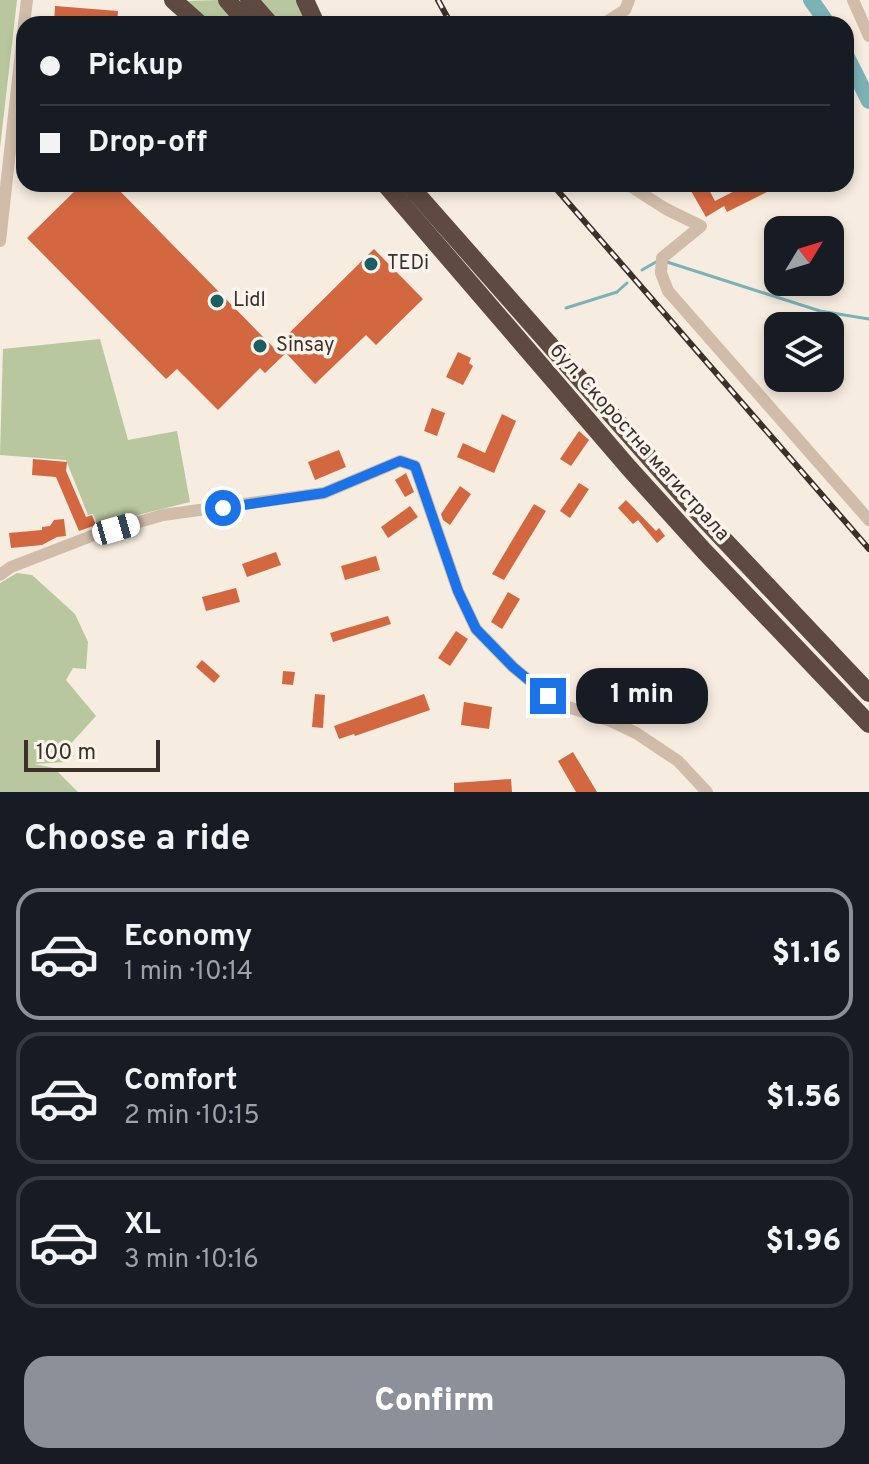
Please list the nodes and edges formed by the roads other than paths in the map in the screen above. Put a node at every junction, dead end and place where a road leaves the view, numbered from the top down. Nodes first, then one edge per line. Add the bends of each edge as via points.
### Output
1 (173, 0) edge
2 (227, 0) edge
3 (629, 0) edge
4 (853, 0) edge
5 (248, 12) edge
6 (191, 16) edge
7 (616, 16) edge
8 (869, 36) edge
9 (16, 96) edge
10 (392, 192) edge
11 (416, 192) edge
12 (639, 192) edge
13 (0, 241) edge
14 (869, 520) edge
15 (6, 567) edge
16 (0, 575) edge
17 (869, 693) edge
18 (869, 724) edge
19 (707, 792) edge

1 - 6 highway
2 - 5 highway
3 - 7 street
4 - 8 street
9 - 13 street
10 - 18 highway, бул. Скоростна магистрала via 629,468
11 - 17 highway, бул. Скоростна магистрала via 691,505
12 - 14 street via 701,226 661,262 668,291
15 - 16 street
15 - 19 street via 163,515 324,493 400,461 415,466 476,629 548,696 636,733 678,761

